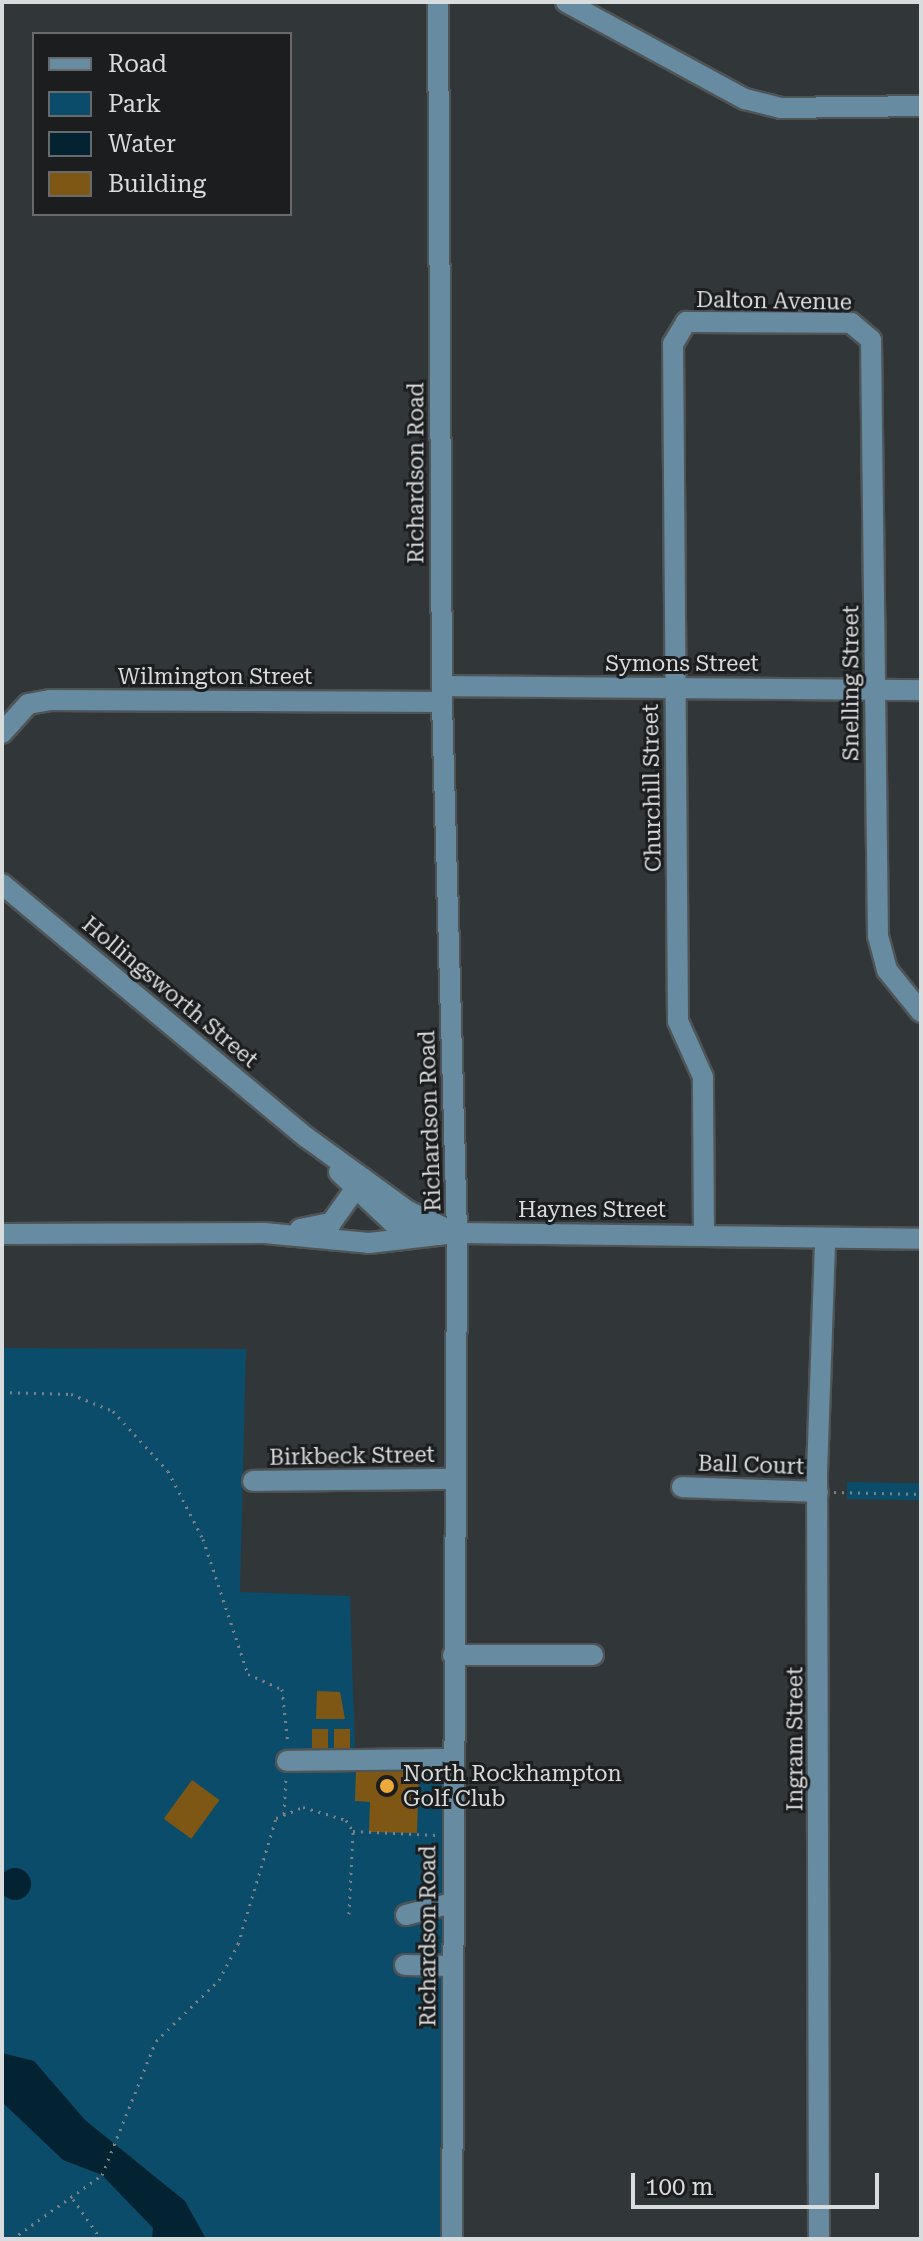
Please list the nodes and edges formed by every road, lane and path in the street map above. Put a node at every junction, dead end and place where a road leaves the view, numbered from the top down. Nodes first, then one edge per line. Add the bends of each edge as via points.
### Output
1 (438, 2) edge
2 (566, 2) edge
3 (921, 106) edge
4 (675, 335) joint
5 (871, 340) joint
6 (675, 687) junction
7 (875, 689) junction
8 (921, 690) edge
9 (442, 694) junction
10 (2, 733) edge
11 (2, 884) edge
12 (921, 1012) edge
13 (358, 1183) junction
14 (264, 1233) junction
15 (457, 1233) junction
16 (2, 1234) edge
17 (704, 1235) junction
18 (419, 1236) junction
19 (825, 1239) junction
20 (921, 1239) edge
21 (2, 1392) edge
22 (451, 1479) junction
23 (253, 1481) dead end
24 (682, 1487) dead end
25 (818, 1492) junction
26 (921, 1494) edge
27 (453, 1655) junction
28 (593, 1655) dead end
29 (453, 1759) junction
30 (287, 1761) junction
31 (284, 1814) junction
32 (353, 1831) junction
33 (436, 1835) dead end
34 (452, 1903) junction
35 (349, 1914) dead end
36 (406, 1915) dead end
37 (405, 1965) dead end
38 (452, 1966) junction
39 (73, 2199) junction
40 (12, 2239) edge
41 (101, 2239) edge
42 (452, 2239) edge
43 (819, 2239) edge

1 - 9 street, Richardson Road
2 - 3 street via 745,99 781,108
4 - 5 street, Dalton Avenue via 694,321 851,323
4 - 6 street, Churchill Street
5 - 7 street, Snelling Street
6 - 7 street, Symons Street
6 - 9 street, Symons Street
6 - 17 street, Churchill Street via 678,1021 703,1077
7 - 8 street, Symons Street
7 - 12 street, Snelling Street via 879,945 887,970
9 - 10 street, Wilmington Street via 50,700 28,704
9 - 15 street, Richardson Road
11 - 13 street, Hollingsworth Street
13 - 14 street, Haynes Street via 331,1223
13 - 15 street, Hollingsworth Street
13 - 18 street, Hollingsworth Street
14 - 16 street, Haynes Street
14 - 18 street, Haynes Street via 369,1243
15 - 17 street, Haynes Street
15 - 18 street, Haynes Street
15 - 22 street, Richardson Road
17 - 19 street, Haynes Street
19 - 20 street, Haynes Street
19 - 25 street, Ingram Street
21 - 30 path via 71,1394 113,1411 168,1471 203,1539 248,1674 282,1689
22 - 23 street, Birkbeck Street
22 - 27 street, Richardson Road
24 - 25 street, Ball Court
25 - 26 path
25 - 43 street, Ingram Street
27 - 28 street
27 - 29 street, Richardson Road
29 - 30 street
29 - 34 street, Richardson Road
30 - 31 path
31 - 32 path via 303,1807 328,1812
31 - 39 path via 276,1818 238,1944 219,1980 156,2041 122,2128 87,2192
32 - 33 path
32 - 35 path
34 - 36 street
34 - 38 street, Richardson Road
37 - 38 street
38 - 42 street, Richardson Road
39 - 40 path
39 - 41 path

